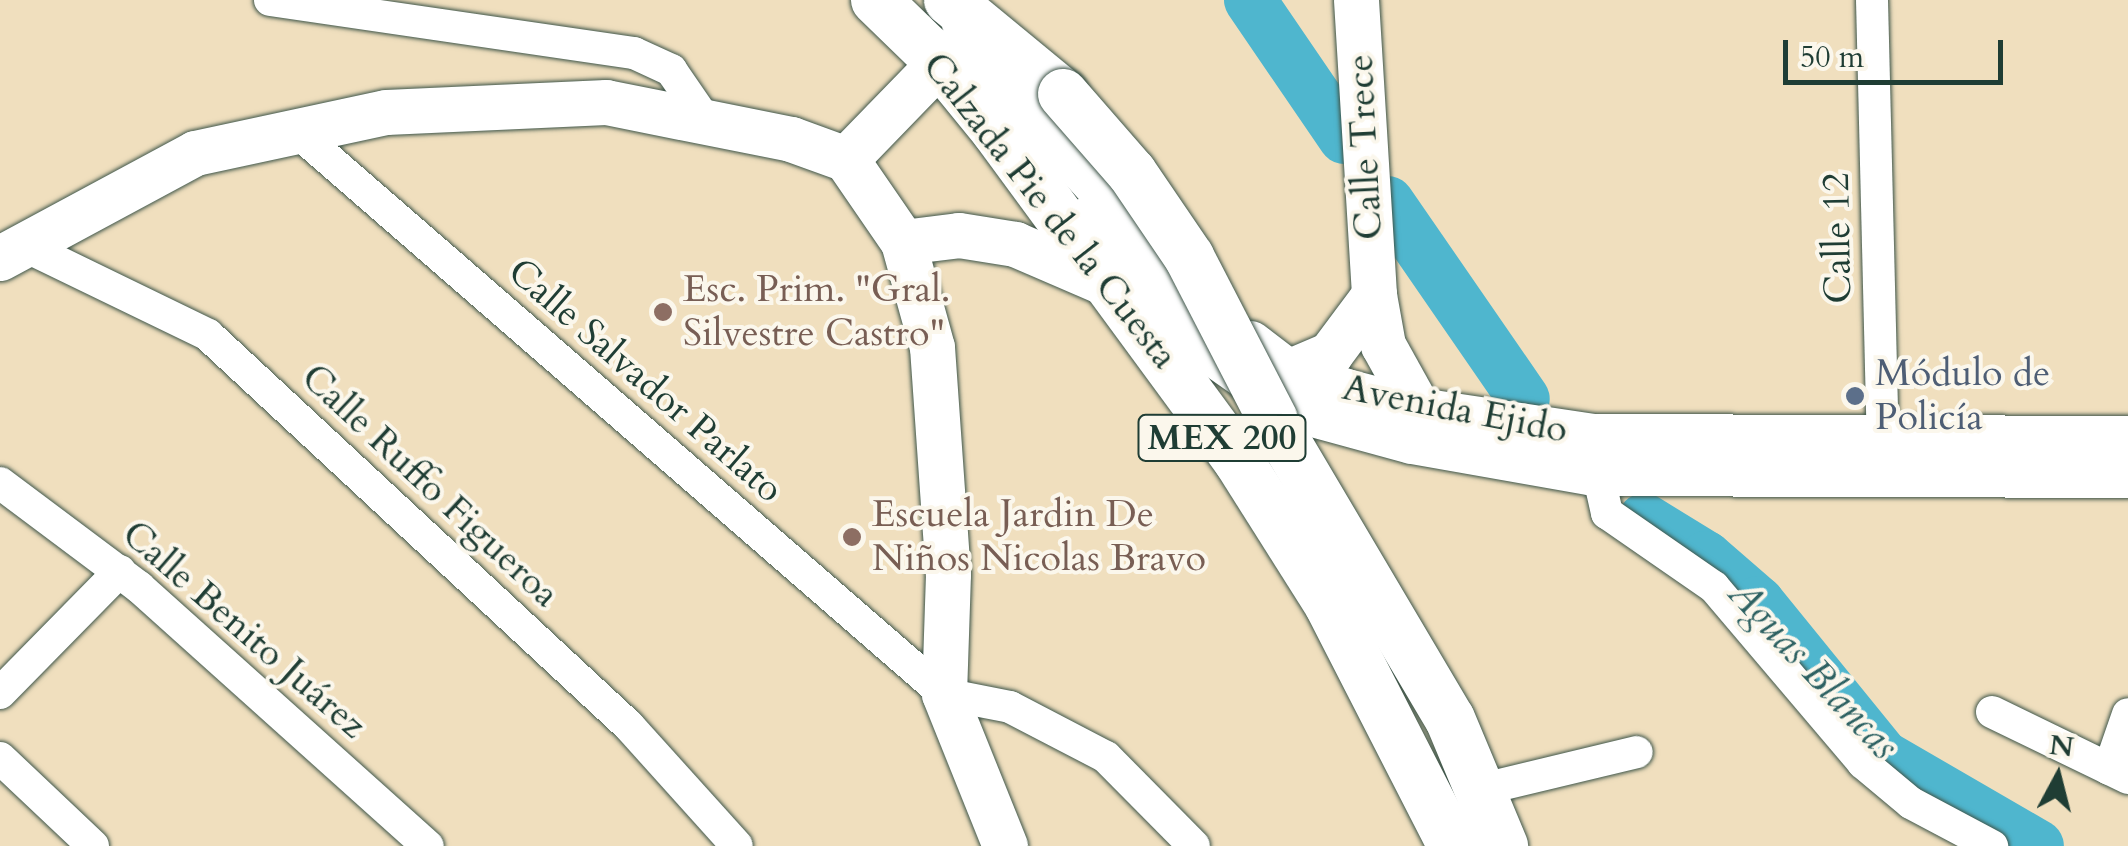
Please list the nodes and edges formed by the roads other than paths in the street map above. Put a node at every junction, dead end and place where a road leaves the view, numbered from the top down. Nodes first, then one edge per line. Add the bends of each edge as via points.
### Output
1 (270, 0) edge
2 (876, 0) edge
3 (950, 0) edge
4 (1356, 0) edge
5 (1872, 0) edge
6 (940, 62) junction
7 (706, 121) junction
8 (295, 130) junction
9 (846, 159) junction
10 (903, 242) junction
11 (12, 251) edge
12 (1115, 287) junction
13 (1374, 295) junction
14 (1288, 372) junction
15 (1419, 410) junction
16 (1277, 427) junction
17 (2128, 438) edge
18 (1593, 454) junction
19 (1883, 457) junction
20 (1238, 460) junction
21 (2128, 475) edge
22 (0, 483) edge
23 (120, 571) junction
24 (0, 693) edge
25 (944, 694) junction
26 (1992, 712) dead end
27 (2128, 714) edge
28 (1637, 752) dead end
29 (0, 758) edge
30 (2118, 773) edge
31 (1483, 789) junction
32 (93, 846) edge
33 (428, 846) edge
34 (736, 846) edge
35 (1005, 846) edge
36 (1194, 846) edge
37 (1453, 846) edge
38 (1503, 846) edge
39 (1992, 846) edge

1 - 7 street via 634,53 670,70
2 - 6 main road, Calzada Pie de la Cuesta / MEX 200
3 - 14 main road, Avenida Ejido via 994,70 1208,310
3 - 16 main road, Calzada Pie de la Cuesta / MEX 200, bridge via 1063,94 1132,173 1188,257
4 - 13 main road, Calle Trece
5 - 19 street, Calle 12
6 - 9 main road
6 - 12 main road, Calzada Pie de la Cuesta / MEX 200
6 - 18 main road, Avenida Ejido via 979,89 1187,334 1290,408 1412,441
7 - 8 main road via 606,102 386,112
7 - 9 main road
8 - 11 main road via 195,153
8 - 25 street, Calle Salvador Parlato
9 - 10 main road
10 - 12 main road via 959,235 1015,244
10 - 25 main road via 932,347 948,574
11 - 34 street, Calle Ruffo Figueroa via 208,335 664,760
12 - 20 main road, Calzada Pie de la Cuesta / MEX 200
13 - 14 main road, Calle Trece via 1330,354
13 - 15 main road, Calle Trece via 1383,346
14 - 15 main road, Avenida Ejido
15 - 18 main road, Avenida Ejido
16 - 20 main road
16 - 31 main road, Calzada Pie de la Cuesta / MEX 200 via 1388,608
17 - 19 main road, Avenida Ejido
18 - 19 main road, Avenida Ejido
18 - 39 street via 1607,513 1714,587 1863,762 1911,803
19 - 21 main road, Avenida Ejido
20 - 37 main road, Calzada Pie de la Cuesta / MEX 200 via 1329,604
22 - 23 street, Calle Benito Juárez
23 - 24 street
23 - 33 street, Calle Benito Juárez
25 - 35 main road
25 - 36 street via 1010,707 1106,757
26 - 30 street
27 - 30 street
28 - 31 street
29 - 32 street
31 - 38 main road, Calzada Pie de la Cuesta / MEX 200

